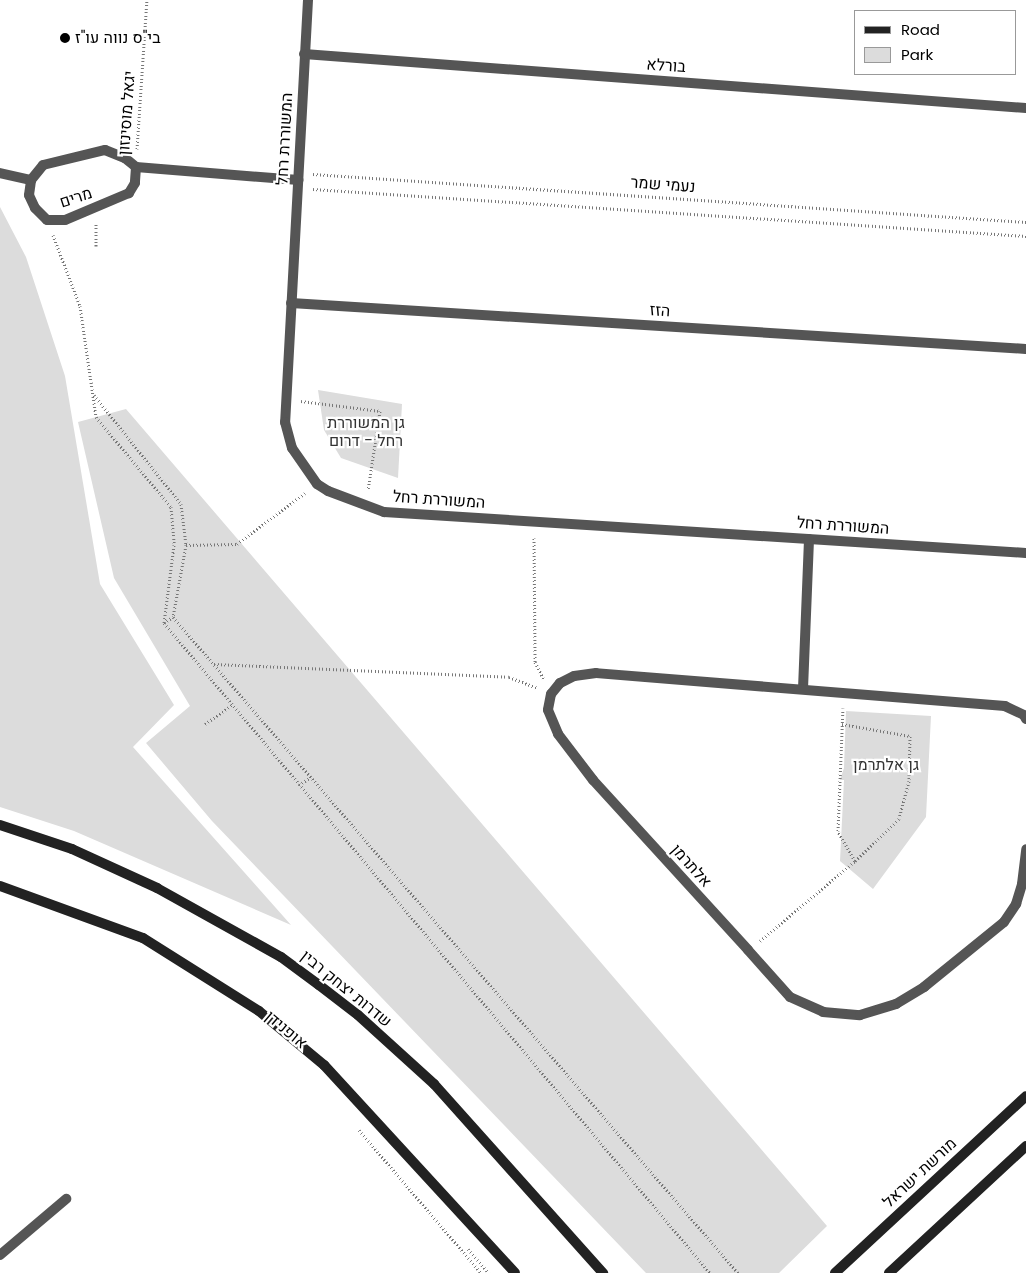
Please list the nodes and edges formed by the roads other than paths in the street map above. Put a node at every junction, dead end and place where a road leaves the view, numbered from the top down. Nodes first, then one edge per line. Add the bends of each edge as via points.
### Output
1 (308, 0) edge
2 (304, 54) junction
3 (1026, 108) edge
4 (136, 167) junction
5 (0, 173) edge
6 (31, 180) junction
7 (298, 180) junction
8 (291, 303) junction
9 (1026, 349) edge
10 (809, 539) junction
11 (1026, 553) edge
12 (803, 689) junction
13 (1026, 719) edge
14 (0, 825) edge
15 (1026, 849) edge
16 (0, 886) edge
17 (1026, 1096) edge
18 (1026, 1146) edge
19 (66, 1199) dead end
20 (0, 1256) edge
21 (602, 1272) edge
22 (515, 1273) edge
23 (835, 1273) edge
24 (889, 1273) edge

1 - 2 street, המשוררת רחל
2 - 3 street, בורלא
2 - 7 street, המשוררת רחל
4 - 6 street via 125,158 105,150 43,165
4 - 6 street, מרים via 136,183 129,194 65,220 47,220 35,208 29,195
4 - 7 street
5 - 6 street
7 - 8 street, המשוררת רחל
8 - 9 street, הזז
8 - 10 street, המשוררת רחל via 285,422 292,448 317,484 328,491 384,512
10 - 11 street, המשוררת רחל
10 - 12 street
12 - 13 street via 1005,706
12 - 15 street, אלתרמן via 596,673 574,676 560,683 551,694 548,710 558,734 587,772 790,997 823,1012 860,1015 896,1004 924,987 1004,922 1016,904
14 - 21 main road, שדרות יצחק רבין via 72,850 157,888 282,957 320,985 434,1084
16 - 22 main road via 143,938 259,1010 324,1065
17 - 23 main road, מורשת ישראל
18 - 24 main road
19 - 20 street

